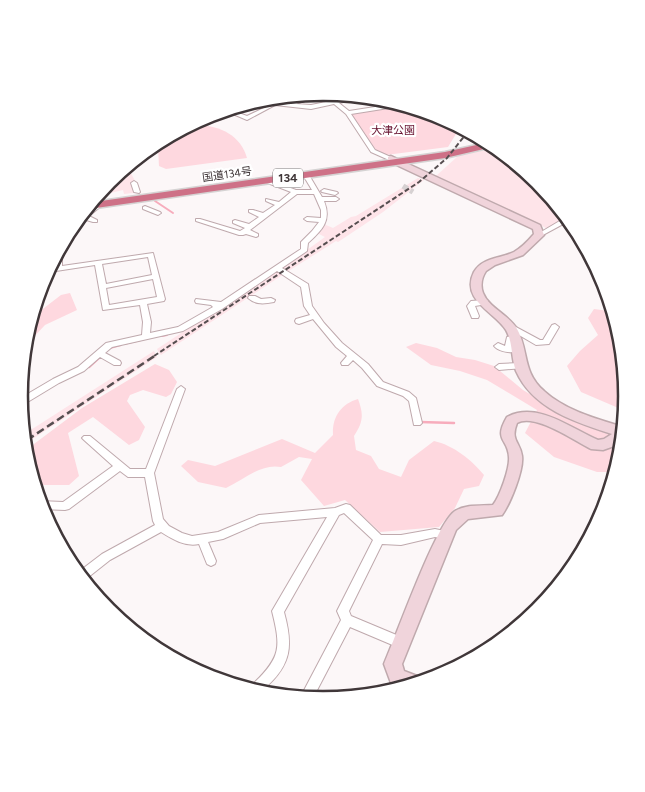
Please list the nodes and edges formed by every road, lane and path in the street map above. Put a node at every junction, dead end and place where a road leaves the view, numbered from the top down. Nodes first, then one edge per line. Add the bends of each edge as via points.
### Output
1 (336, 102) joint
2 (295, 103) edge
3 (284, 104) edge
4 (292, 104) junction
5 (266, 107) edge
6 (383, 108) edge
7 (348, 113) junction
8 (236, 114) dead end
9 (476, 145) edge
10 (479, 147) edge
11 (394, 160) junction
12 (306, 175) junction
13 (267, 181) junction
14 (134, 183) dead end
15 (324, 191) dead end
16 (137, 192) dead end
17 (295, 192) junction
18 (316, 192) junction
19 (320, 199) junction
20 (268, 200) dead end
21 (279, 204) junction
22 (98, 205) edge
23 (98, 205) edge
24 (145, 208) dead end
25 (251, 211) dead end
26 (158, 213) dead end
27 (264, 216) junction
28 (87, 218) edge
29 (307, 219) dead end
30 (198, 220) dead end
31 (324, 220) junction
32 (95, 221) dead end
33 (235, 222) dead end
34 (561, 222) edge
35 (243, 233) junction
36 (256, 235) dead end
37 (539, 235) junction
38 (98, 262) junction
39 (59, 265) edge
40 (278, 268) junction
41 (156, 276) junction
42 (247, 282) dead end
43 (102, 286) junction
44 (252, 298) dead end
45 (271, 300) dead end
46 (199, 301) dead end
47 (143, 302) junction
48 (484, 302) junction
49 (219, 307) junction
50 (316, 316) junction
51 (475, 316) dead end
52 (299, 321) dead end
53 (555, 327) dead end
54 (512, 333) junction
55 (146, 337) junction
56 (498, 346) dead end
57 (100, 354) junction
58 (353, 355) junction
59 (117, 363) dead end
60 (346, 363) dead end
61 (86, 365) junction
62 (521, 366) junction
63 (499, 367) dead end
64 (67, 371) dead end
65 (181, 389) dead end
66 (28, 398) edge
67 (417, 423) dead end
68 (615, 431) edge
69 (87, 438) dead end
70 (614, 439) edge
71 (120, 466) junction
72 (149, 473) junction
73 (49, 505) edge
74 (335, 512) junction
75 (162, 526) junction
76 (445, 534) junction
77 (379, 539) junction
78 (202, 540) junction
79 (211, 561) dead end
80 (86, 573) edge
81 (347, 620) junction
82 (402, 643) junction
83 (404, 679) edge
84 (261, 684) edge
85 (310, 690) edge

1 - 4 street via 311,107
1 - 7 street
2 - 4 street
3 - 4 street
5 - 8 street via 247,118
6 - 7 street
7 - 11 street via 369,147
9 - 11 highway, 国道134号 / 134
10 - 11 highway, 国道134号 / 134
11 - 12 highway, 国道134号 / 134
11 - 22 highway, 国道134号 / 134
11 - 37 street via 528,222 537,227
12 - 13 highway, 国道134号 / 134
12 - 18 street
13 - 17 street
13 - 23 highway, 国道134号 / 134
14 - 16 street
15 - 19 street via 336,196
17 - 18 street
17 - 21 street
18 - 19 street
19 - 31 street via 325,206
20 - 21 street
21 - 27 street
24 - 26 street
25 - 27 street
27 - 35 street
28 - 32 street
29 - 31 street
30 - 35 street
31 - 40 street via 304,242 305,250
33 - 35 street
34 - 37 street
35 - 36 street
37 - 48 street via 519,253 489,264 480,271 476,282 478,295
38 - 39 street via 59,269
38 - 41 street via 151,254
38 - 43 street
40 - 42 street
40 - 49 street
40 - 50 street via 305,286 308,306
41 - 43 street
41 - 47 street via 161,299
43 - 47 street via 106,308
44 - 45 street via 260,302
46 - 49 street via 218,303 215,305
47 - 55 street
48 - 51 street via 471,306
48 - 54 street
49 - 55 street via 180,329
50 - 52 street
50 - 58 street via 339,345
53 - 54 street via 546,342 539,343
54 - 56 street via 510,350
54 - 62 street
55 - 57 street via 109,345
57 - 59 street
57 - 61 street
58 - 60 street
58 - 67 street via 380,384 413,400
61 - 64 street
61 - 66 street
62 - 63 street
62 - 68 street via 536,390 558,407
65 - 72 street
69 - 71 street
70 - 76 street via 603,446 596,445 538,416 516,417 507,432 516,458 505,500 497,511 463,512
71 - 72 street via 128,473
71 - 73 street via 65,506
72 - 75 street via 158,521
74 - 77 street via 346,508
74 - 78 street via 259,518
74 - 84 street via 278,611 285,648 279,666
75 - 78 street via 179,537
75 - 80 street via 106,557
76 - 77 street via 401,540
76 - 82 street
77 - 81 street via 343,611
78 - 79 street
81 - 82 street
81 - 85 street
82 - 83 street via 393,664 398,677

